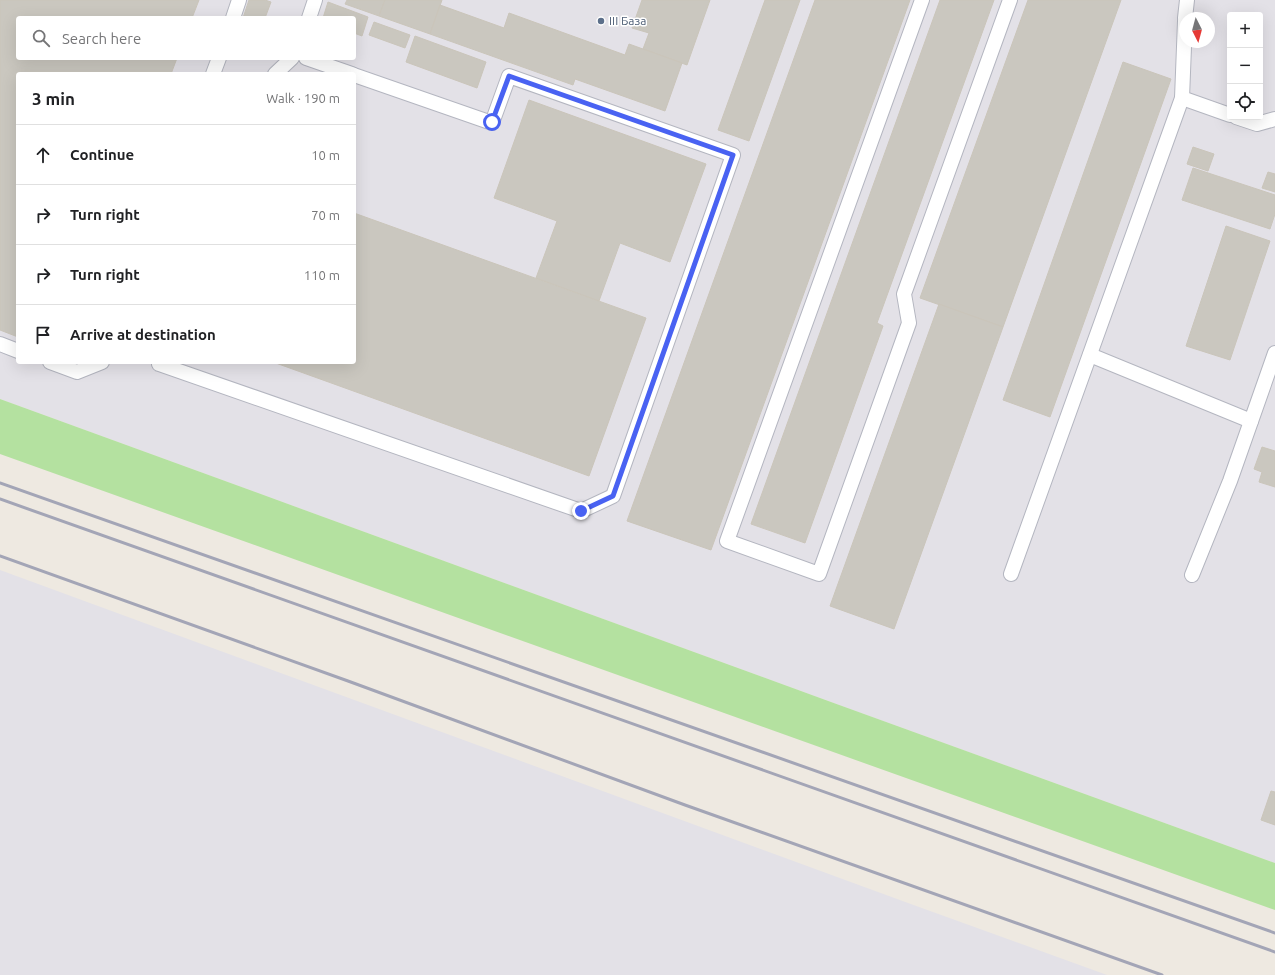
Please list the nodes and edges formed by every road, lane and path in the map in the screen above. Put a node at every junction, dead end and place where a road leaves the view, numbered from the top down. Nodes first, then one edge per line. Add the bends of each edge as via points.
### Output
1 (239, 0) edge
2 (315, 0) edge
3 (922, 0) edge
4 (1010, 0) edge
5 (1187, 0) edge
6 (1186, 12) edge
7 (234, 16) edge
8 (310, 16) edge
9 (1184, 48) edge
10 (218, 60) edge
11 (290, 60) edge
12 (312, 60) edge
13 (214, 72) edge
14 (276, 72) edge
15 (347, 72) edge
16 (356, 75) edge
17 (1182, 98) junction
18 (1227, 114) edge
19 (1275, 119) edge
20 (1245, 120) edge
21 (0, 344) edge
22 (16, 350) edge
23 (1275, 353) edge
24 (1090, 355) junction
25 (55, 364) edge
26 (97, 364) edge
27 (159, 364) edge
28 (1251, 421) junction
29 (1011, 574) dead end
30 (1192, 575) dead end

1 - 7 lane
2 - 8 lane
3 - 4 lane via 727,541 818,574 909,323 904,294
5 - 6 lane
9 - 17 lane
10 - 13 lane
11 - 14 lane
12 - 15 lane
16 - 27 lane via 492,122 509,76 733,155 613,496 581,511
17 - 18 lane
17 - 24 lane
19 - 20 lane via 1257,124
21 - 22 lane
23 - 28 lane
24 - 28 lane
24 - 29 lane
25 - 26 lane via 77,372
28 - 30 lane

